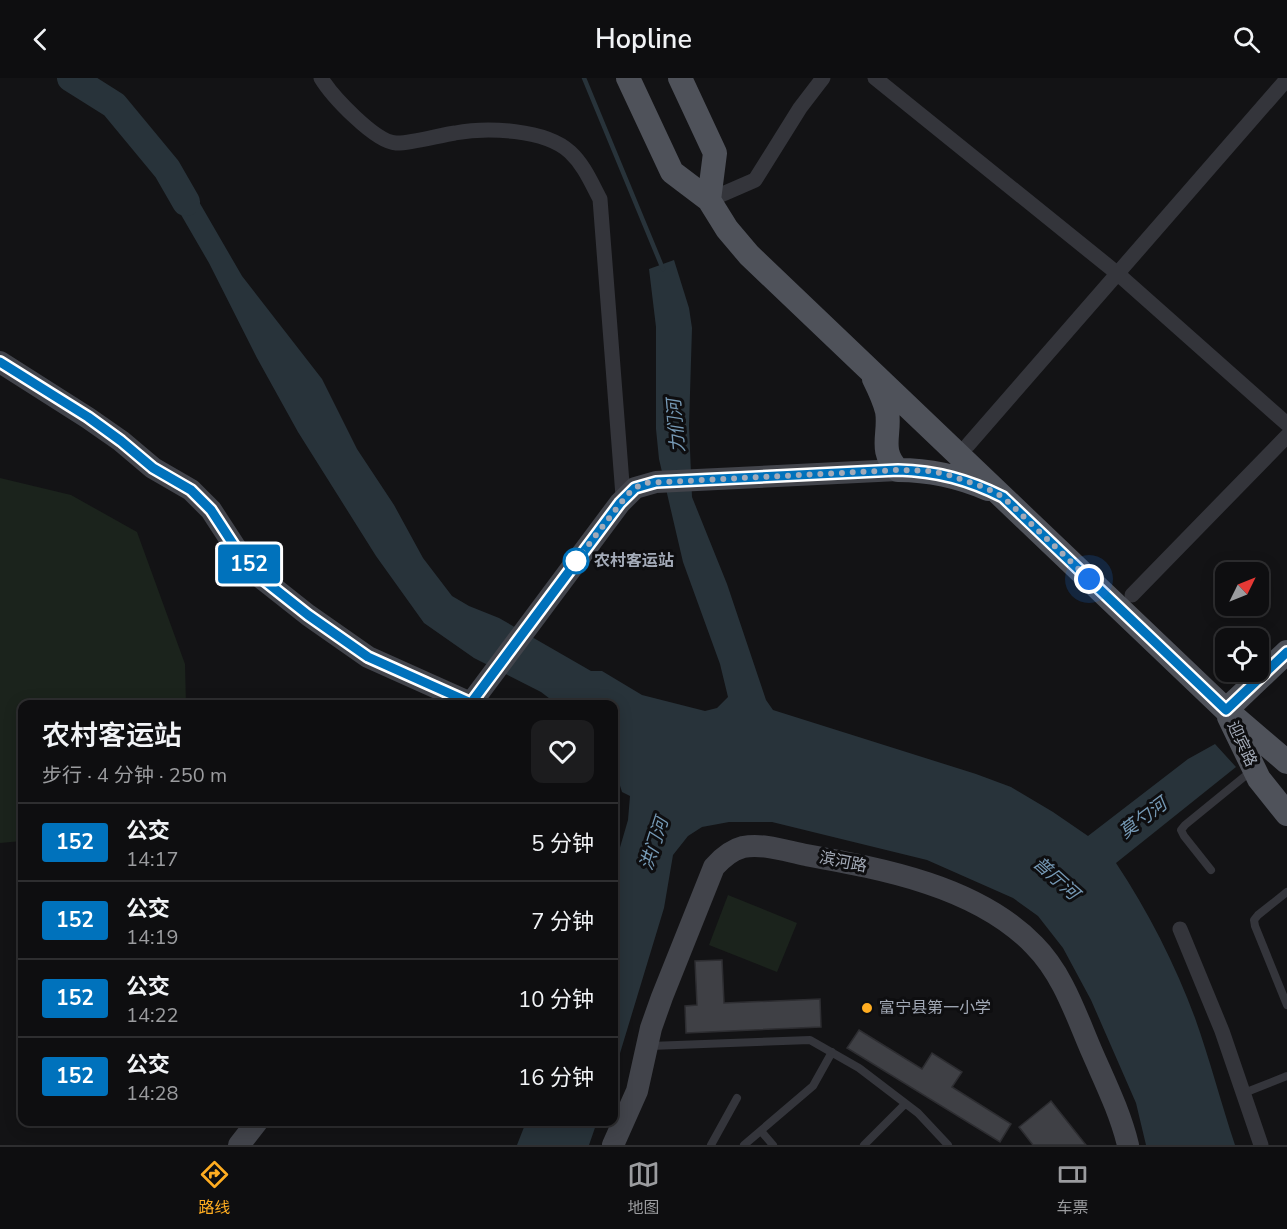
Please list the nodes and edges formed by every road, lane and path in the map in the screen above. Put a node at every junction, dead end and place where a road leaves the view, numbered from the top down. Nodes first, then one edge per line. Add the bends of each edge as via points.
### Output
1 (321, 78) edge
2 (628, 78) edge
3 (680, 78) edge
4 (823, 78) edge
5 (875, 78) edge
6 (1287, 79) edge
7 (709, 200) junction
8 (1118, 274) junction
9 (0, 362) edge
10 (861, 362) junction
11 (917, 415) junction
12 (1287, 424) edge
13 (1287, 436) edge
14 (886, 439) junction
15 (957, 444) junction
16 (898, 470) junction
17 (863, 471) junction
18 (931, 471) junction
19 (623, 496) dead end
20 (1003, 497) junction
21 (1132, 595) dead end
22 (1287, 652) edge
23 (464, 700) edge
24 (476, 700) edge
25 (1226, 710) junction
26 (1286, 759) edge
27 (1254, 769) junction
28 (1287, 814) edge
29 (1211, 870) dead end
30 (1287, 892) edge
31 (1180, 929) dead end
32 (1287, 1005) edge
33 (647, 1046) junction
34 (832, 1052) junction
35 (1287, 1076) edge
36 (1244, 1093) junction
37 (737, 1098) dead end
38 (905, 1104) junction
39 (253, 1126) edge
40 (761, 1131) junction
41 (239, 1145) edge
42 (613, 1145) edge
43 (711, 1145) edge
44 (744, 1145) edge
45 (773, 1145) edge
46 (864, 1145) edge
47 (948, 1145) edge
48 (1128, 1145) edge
49 (1262, 1145) edge

1 - 19 street via 367,129 381,138 396,143 459,132 501,130 546,139 570,151 586,171 600,199
2 - 7 main road via 672,172
3 - 7 main road via 715,153
4 - 7 street via 755,180
5 - 8 street
6 - 8 street
7 - 10 main road via 749,255
8 - 12 street
8 - 15 street
9 - 23 main road via 88,417 153,468 191,490 211,510 260,577 308,615 368,657
10 - 11 main road
10 - 14 main road via 884,401
11 - 14 main road via 900,419
11 - 15 main road
13 - 21 street
14 - 16 main road via 888,456
14 - 17 main road via 879,459
15 - 18 main road
15 - 20 main road
16 - 17 main road
16 - 18 main road
17 - 24 main road via 656,482 635,488
18 - 20 main road
20 - 25 main road
22 - 25 main road
25 - 26 main road, 迎宾路
25 - 27 main road, 迎宾路
27 - 28 main road, 迎宾路
27 - 29 lane via 1181,830
30 - 32 lane via 1254,921
31 - 36 street
33 - 34 lane via 804,1040
33 - 42 main road, 滨河路 via 637,1091
33 - 48 main road, 滨河路 via 698,904 714,867 724,856 738,849 761,847 861,865 919,879 973,902 1036,946 1063,985 1115,1104
34 - 38 lane
34 - 40 lane via 813,1086
35 - 36 lane
36 - 49 street
37 - 43 lane
38 - 46 lane
38 - 47 lane
39 - 41 main road
40 - 44 lane
40 - 45 lane

